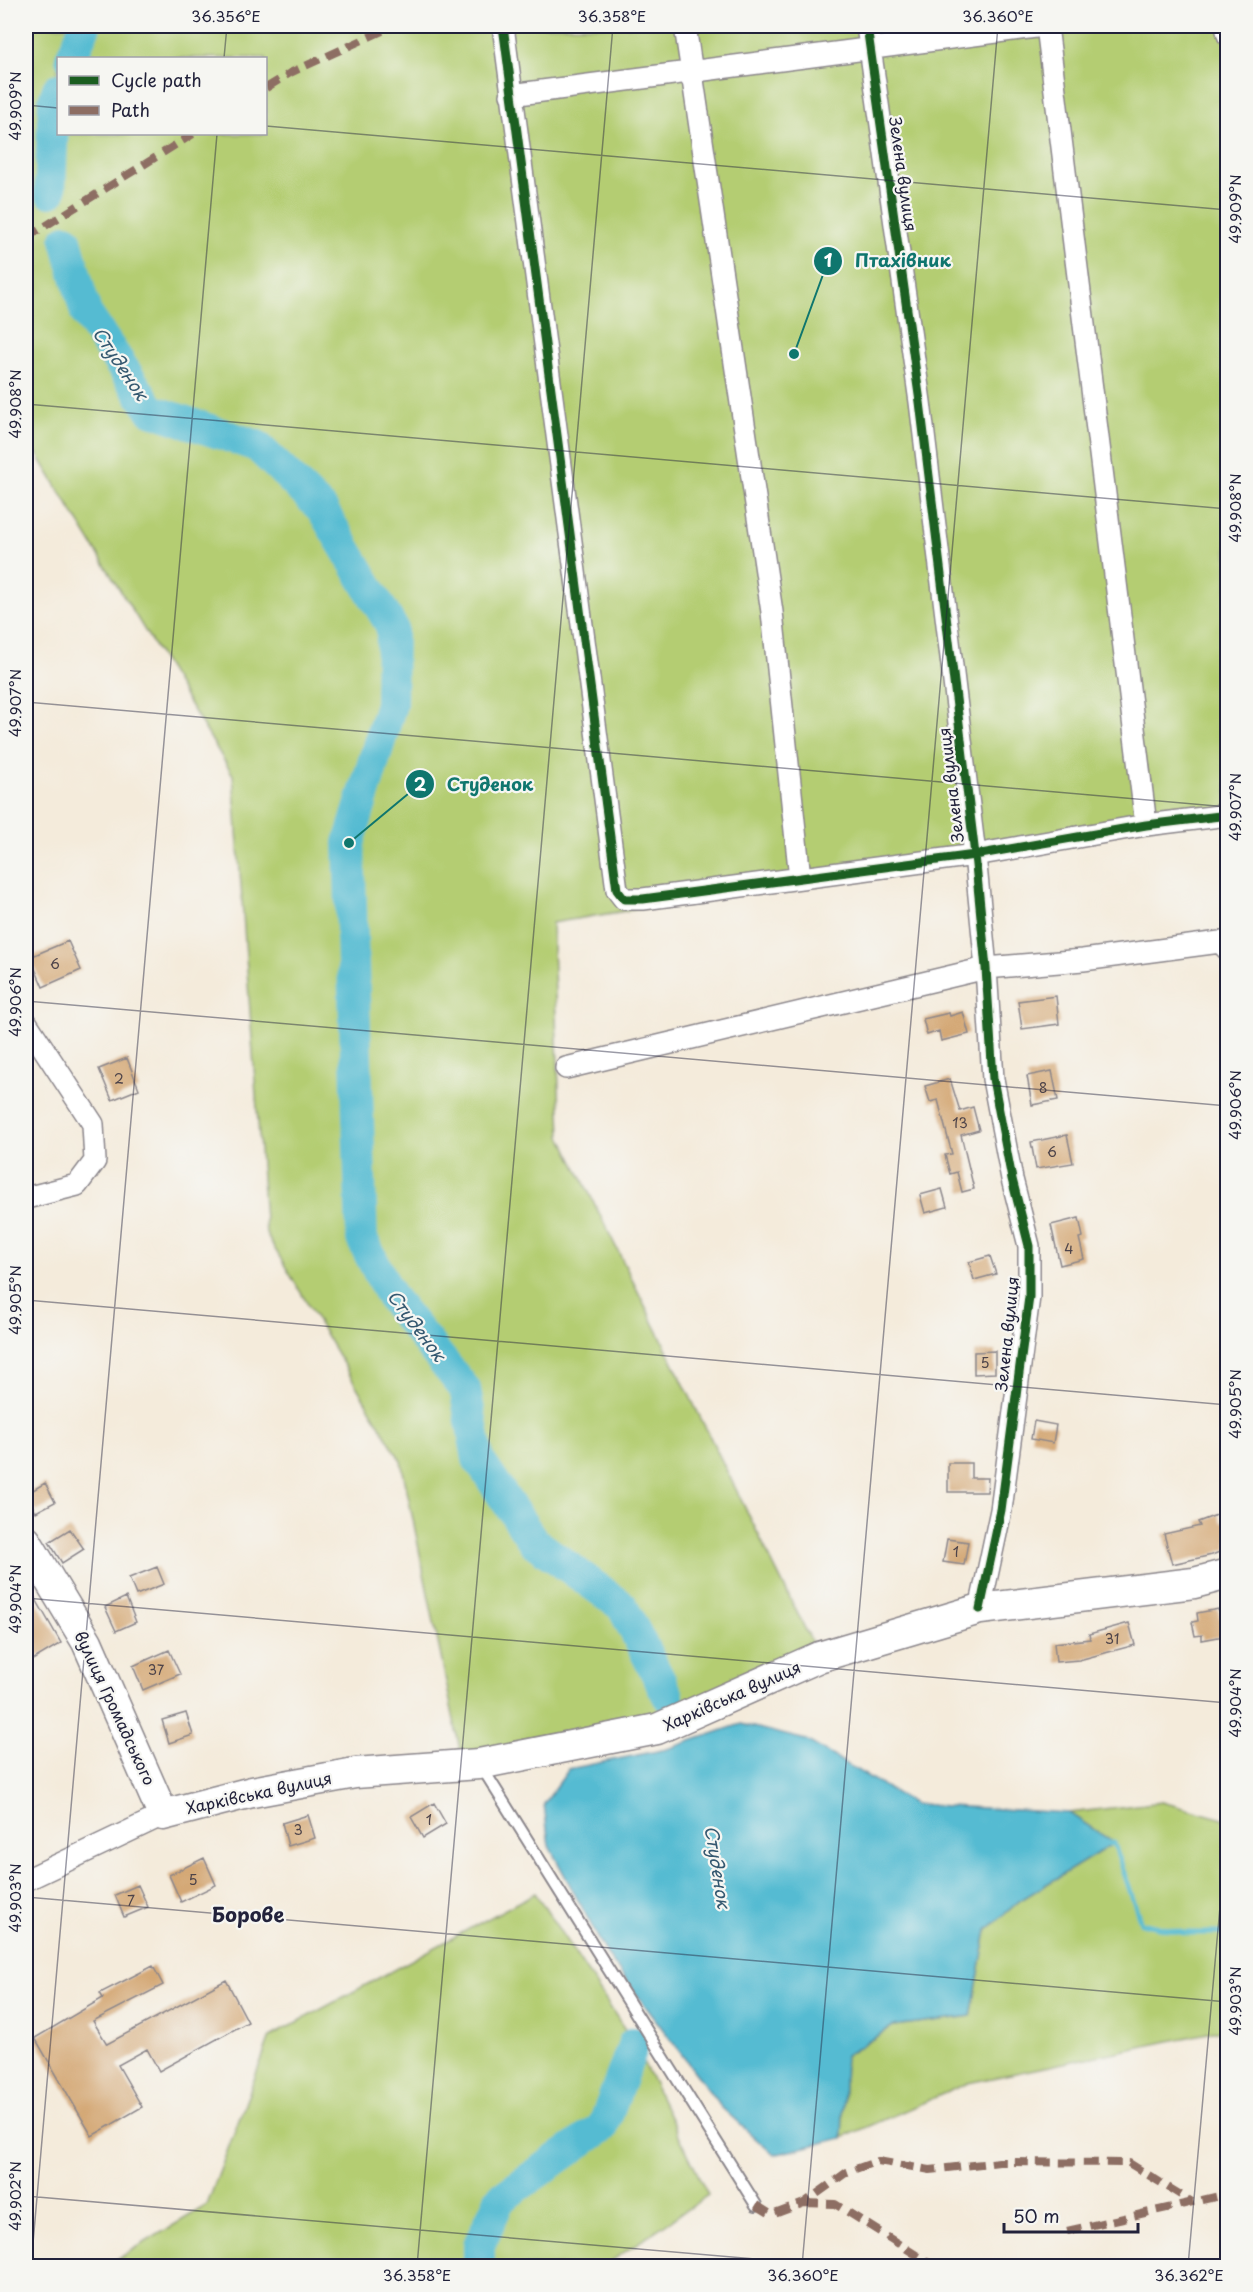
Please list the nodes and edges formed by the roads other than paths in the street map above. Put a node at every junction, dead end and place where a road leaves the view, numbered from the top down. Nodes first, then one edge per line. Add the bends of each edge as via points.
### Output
1 (503, 26) edge
2 (685, 26) edge
3 (867, 26) edge
4 (1045, 26) edge
5 (1226, 26) edge
6 (1227, 35) edge
7 (870, 49) junction
8 (691, 72) junction
9 (511, 95) junction
10 (1227, 815) edge
11 (1146, 825) junction
12 (975, 855) junction
13 (800, 878) junction
14 (1225, 944) edge
15 (986, 968) junction
16 (26, 1022) edge
17 (566, 1068) dead end
18 (26, 1198) edge
19 (26, 1541) edge
20 (1227, 1574) edge
21 (980, 1610) junction
22 (479, 1764) junction
23 (163, 1815) junction
24 (26, 1880) edge
25 (756, 2205) dead end

1 - 9 street
2 - 8 street
3 - 7 street, Зелена вулиця
4 - 7 street
4 - 11 street
5 - 6 street
7 - 8 street
7 - 12 street, Зелена вулиця via 920,402
8 - 9 street
8 - 13 street via 772,612
9 - 13 street via 617,890 624,899 644,899
10 - 11 street
11 - 12 street
12 - 13 street
12 - 15 street, Зелена вулиця
14 - 15 street
15 - 17 street
15 - 21 street, Зелена вулиця via 993,1079 1029,1246 1029,1297 1001,1510
16 - 18 street via 93,1124 95,1161 77,1185
19 - 23 street, вулиця Громадського via 87,1642
20 - 21 street, Харківська вулиця via 1194,1583
21 - 22 street, Харківська вулиця via 819,1657 657,1729
22 - 23 street, Харківська вулиця via 355,1773 252,1792
22 - 25 lane
23 - 24 street

